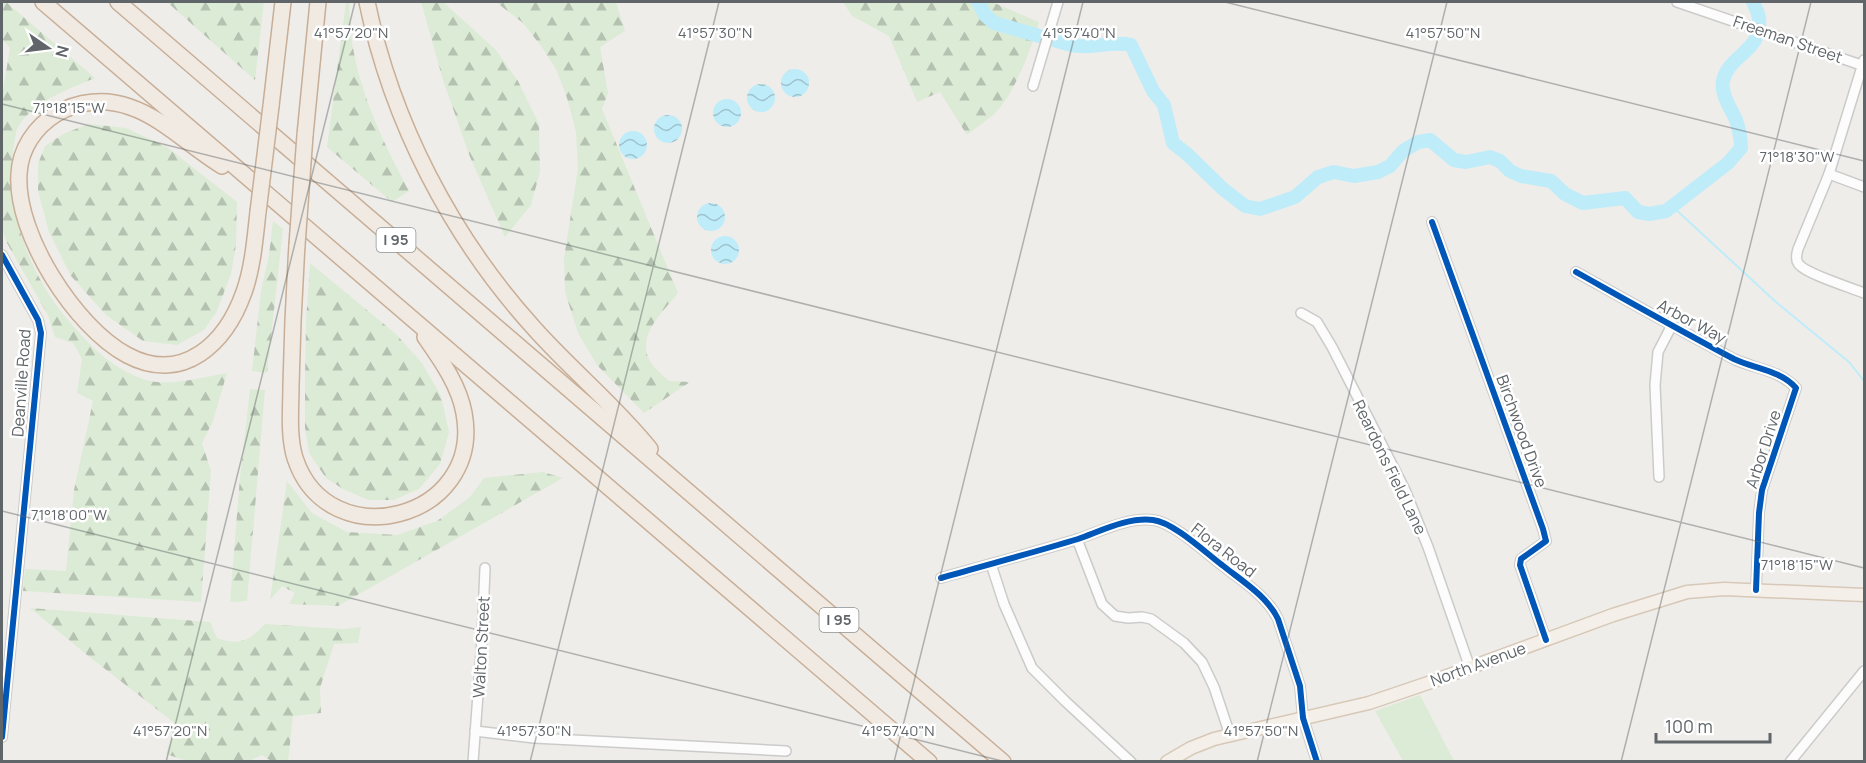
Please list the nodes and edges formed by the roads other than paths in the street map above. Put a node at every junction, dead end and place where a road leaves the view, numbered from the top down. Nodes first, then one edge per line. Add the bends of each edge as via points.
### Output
1 (43, 2) edge
2 (117, 2) edge
3 (283, 2) edge
4 (318, 2) edge
5 (367, 2) edge
6 (1058, 2) edge
7 (1677, 2) edge
8 (1864, 64) edge
9 (1033, 86) dead end
10 (1829, 174) junction
11 (258, 186) junction
12 (1864, 187) edge
13 (1432, 222) dead end
14 (2, 255) edge
15 (1576, 272) dead end
16 (1864, 293) edge
17 (1301, 313) dead end
18 (411, 318) junction
19 (1672, 325) junction
20 (1796, 388) joint
21 (1659, 477) dead end
22 (675, 479) junction
23 (1077, 539) junction
24 (991, 564) junction
25 (485, 568) dead end
26 (941, 579) dead end
27 (1756, 590) junction
28 (1864, 595) edge
29 (1546, 639) junction
30 (1470, 668) junction
31 (1864, 671) edge
32 (1303, 718) junction
33 (475, 731) junction
34 (1230, 735) junction
35 (2, 737) edge
36 (786, 752) dead end
37 (473, 762) edge
38 (928, 762) edge
39 (1004, 762) edge
40 (1131, 762) edge
41 (1167, 762) edge
42 (1317, 762) edge
43 (1790, 762) edge

1 - 11 highway
2 - 22 highway, I 95
3 - 11 highway, bridge via 247,284 234,316 209,348 192,358 151,363 127,355 108,342 61,290 40,255 22,202 19,173 26,146 43,124 72,107 105,102 142,112
4 - 18 highway, bridge via 297,245 292,447 302,474 315,491 331,504 359,515 390,516 420,507 445,487 463,452 465,423 458,394 442,362
5 - 22 highway via 402,118 429,177 467,241 526,320 638,434
6 - 9 street
7 - 8 street, Freeman Street
8 - 10 street
10 - 12 street
10 - 16 street via 1798,249 1798,263 1806,271
11 - 18 highway
13 - 29 street, Birchwood Drive via 1543,529 1546,541 1521,559 1520,565
14 - 35 street, Deanville Road via 38,320 41,333
15 - 19 street, Arbor Way
17 - 30 street, Reardons Field Lane via 1317,322 1332,347 1405,490
18 - 38 highway
19 - 20 street, Arbor Way via 1737,360 1776,374
19 - 21 street via 1659,352 1655,385
20 - 27 street, Arbor Drive via 1762,490
22 - 39 highway, I 95
23 - 24 street, Flora Road
23 - 32 street, Flora Road via 1127,522 1154,520 1188,538 1249,586 1273,608 1278,619 1300,686
23 - 34 street via 1102,604 1115,616 1151,620 1184,643 1202,662
24 - 26 street, Flora Road
24 - 40 street via 1032,668
25 - 33 street, Walton Street
27 - 28 main road, North Avenue
27 - 29 main road, North Avenue via 1688,592
29 - 30 main road, North Avenue
30 - 32 main road, North Avenue via 1369,702
31 - 43 street
32 - 34 main road, North Avenue
32 - 42 street, Flora Road
33 - 36 street
33 - 37 street, Walton Street
34 - 41 main road, North Avenue via 1199,745

